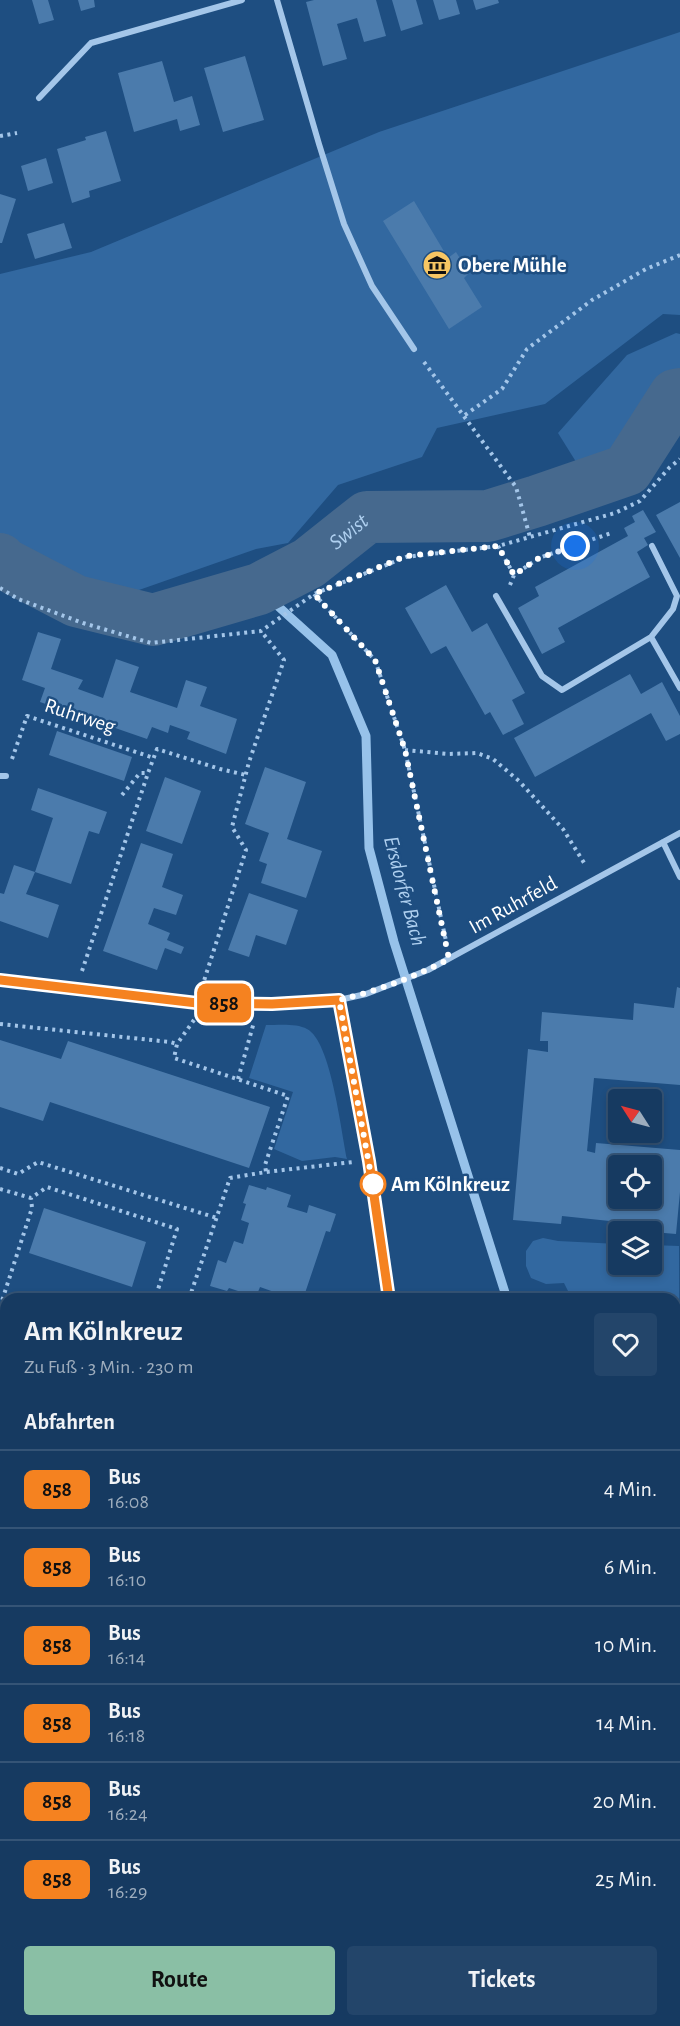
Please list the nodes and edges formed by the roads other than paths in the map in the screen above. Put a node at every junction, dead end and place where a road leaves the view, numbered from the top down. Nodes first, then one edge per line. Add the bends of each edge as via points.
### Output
1 (242, 0) edge
2 (277, 0) edge
3 (39, 98) dead end
4 (414, 349) road end
5 (652, 546) dead end
6 (496, 596) road end
7 (651, 637) junction
8 (680, 688) edge
9 (680, 832) edge
10 (663, 842) junction
11 (680, 877) edge
12 (0, 980) edge
13 (339, 1000) junction
14 (388, 1293) edge

1 - 3 street via 91,43
2 - 4 street via 344,225 372,286
5 - 7 street via 677,596 673,609
6 - 7 street via 542,676 562,690
7 - 8 street
9 - 10 street, Im Ruhrfeld
10 - 11 street
10 - 13 street, Im Ruhrfeld via 428,970
12 - 13 street, Im Ruhrfeld via 197,1003
13 - 14 street

